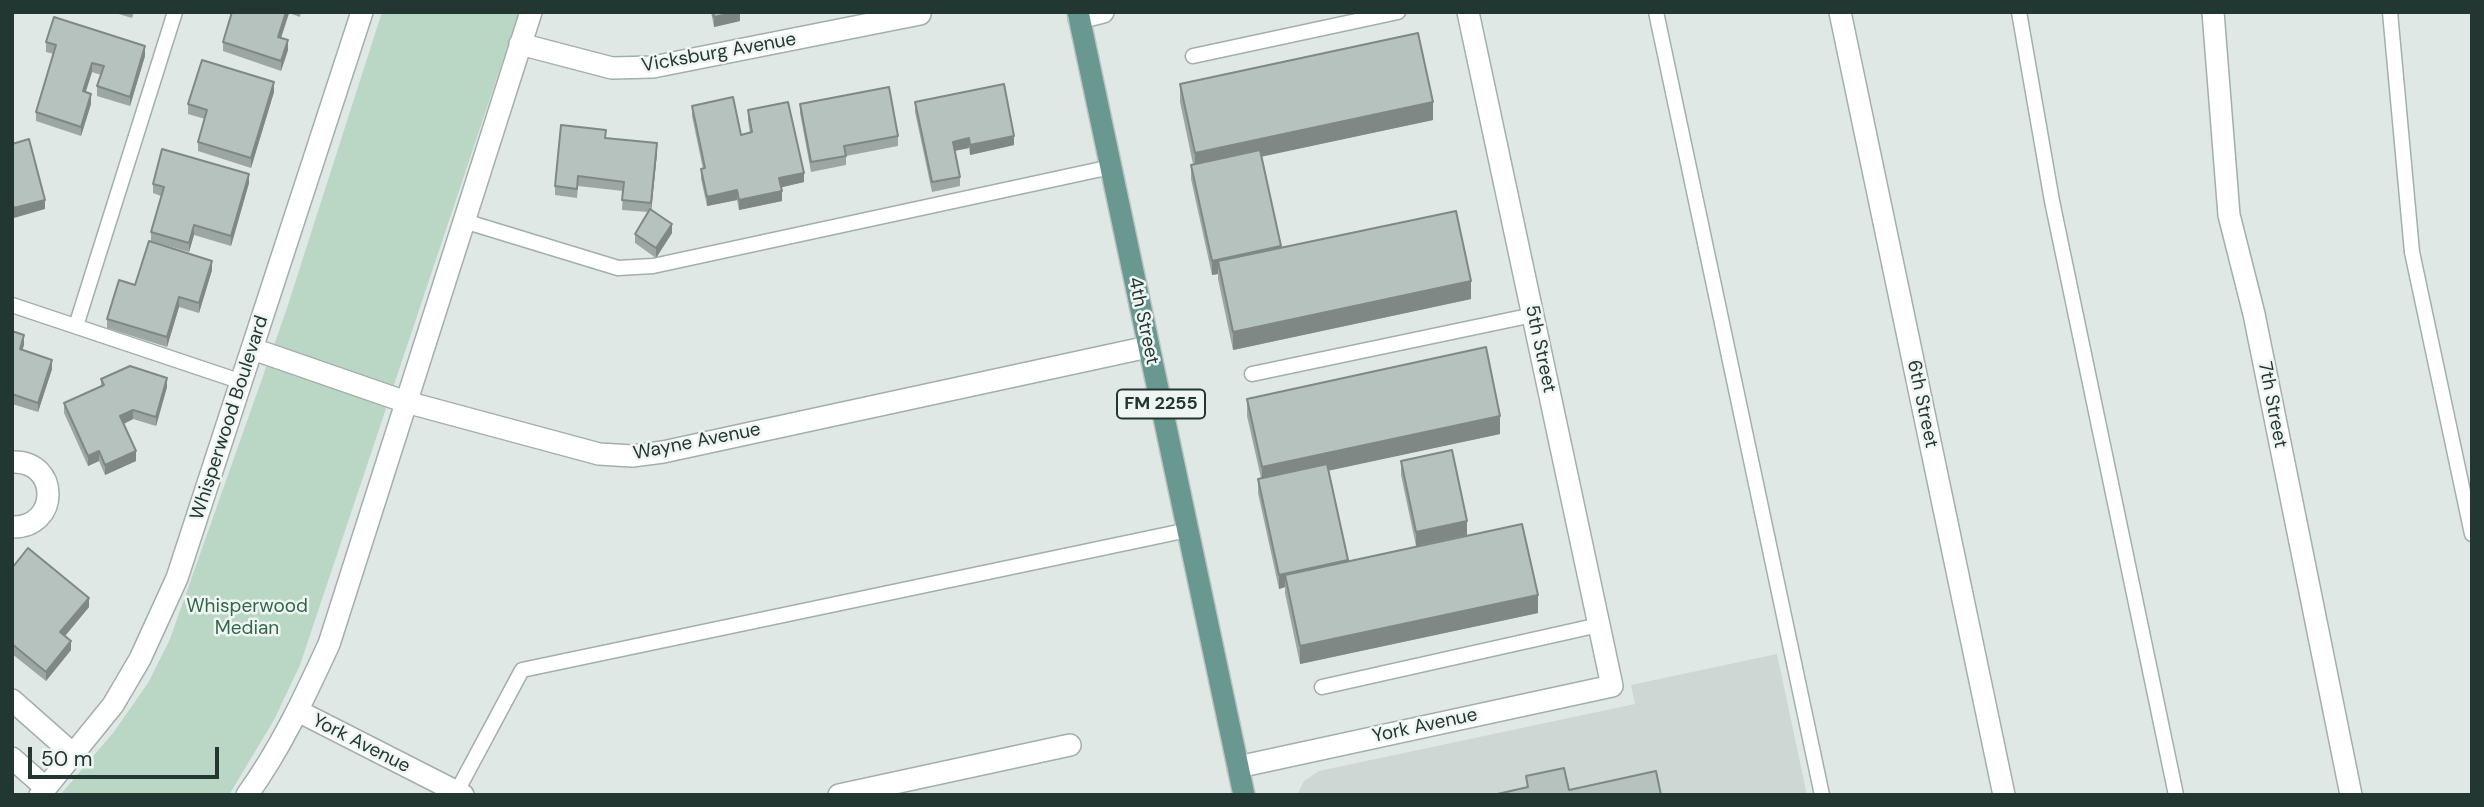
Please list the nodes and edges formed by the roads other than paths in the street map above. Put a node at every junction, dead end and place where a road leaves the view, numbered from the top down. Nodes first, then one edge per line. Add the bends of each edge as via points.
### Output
1 (175, 12) edge
2 (362, 12) edge
3 (531, 12) edge
4 (1103, 12) edge
5 (1398, 12) edge
6 (1468, 12) edge
7 (1656, 12) edge
8 (1840, 12) edge
9 (2019, 12) edge
10 (2213, 12) edge
11 (2390, 12) edge
12 (920, 14) dead end
13 (1078, 15) edge
14 (520, 44) junction
15 (1193, 56) dead end
16 (1111, 167) junction
17 (464, 221) junction
18 (12, 305) edge
19 (1533, 315) junction
20 (76, 327) junction
21 (1148, 346) junction
22 (253, 349) junction
23 (1252, 373) dead end
24 (242, 382) junction
25 (407, 402) junction
26 (12, 462) edge
27 (12, 527) edge
28 (1188, 530) junction
29 (2472, 534) edge
30 (1599, 625) junction
31 (1612, 686) joint
32 (1322, 687) dead end
33 (12, 699) edge
34 (298, 711) junction
35 (1070, 745) dead end
36 (74, 754) junction
37 (12, 758) edge
38 (1238, 767) junction
39 (43, 791) edge
40 (458, 794) edge
41 (247, 795) edge
42 (839, 795) edge
43 (1244, 795) edge
44 (1822, 795) edge
45 (2004, 795) edge
46 (2176, 795) edge
47 (2351, 795) edge

1 - 20 lane
2 - 22 street, Whisperwood Boulevard
3 - 14 street
4 - 13 street
5 - 15 lane
6 - 19 street, 5th Street
7 - 44 lane
8 - 45 street, 6th Street
9 - 46 lane via 2052,201
10 - 47 street, 7th Street via 2229,215
11 - 29 lane via 2412,252
12 - 14 street, Vicksburg Avenue via 653,67 612,68
13 - 16 main road, 4th Street / FM 2255
14 - 17 street
16 - 17 lane via 653,266 618,268
16 - 21 main road, 4th Street / FM 2255
17 - 25 street
18 - 20 lane
19 - 23 lane
19 - 30 street, 5th Street
20 - 24 lane
21 - 25 street, Wayne Avenue via 632,456 599,454
21 - 28 main road, 4th Street / FM 2255
22 - 24 street, Whisperwood Boulevard
22 - 25 street, Wayne Avenue
24 - 36 street, Whisperwood Boulevard via 177,578 113,705
25 - 34 street via 329,644
26 - 27 street via 32,465 49,492 36,521
28 - 38 main road, 4th Street / FM 2255
28 - 40 lane via 522,670
30 - 31 street, 5th Street
30 - 32 lane
31 - 38 street, York Avenue
33 - 36 street
34 - 40 street, York Avenue
34 - 41 street
35 - 42 street
36 - 39 street, Whisperwood Boulevard
37 - 39 street
38 - 43 main road, 4th Street / FM 2255

